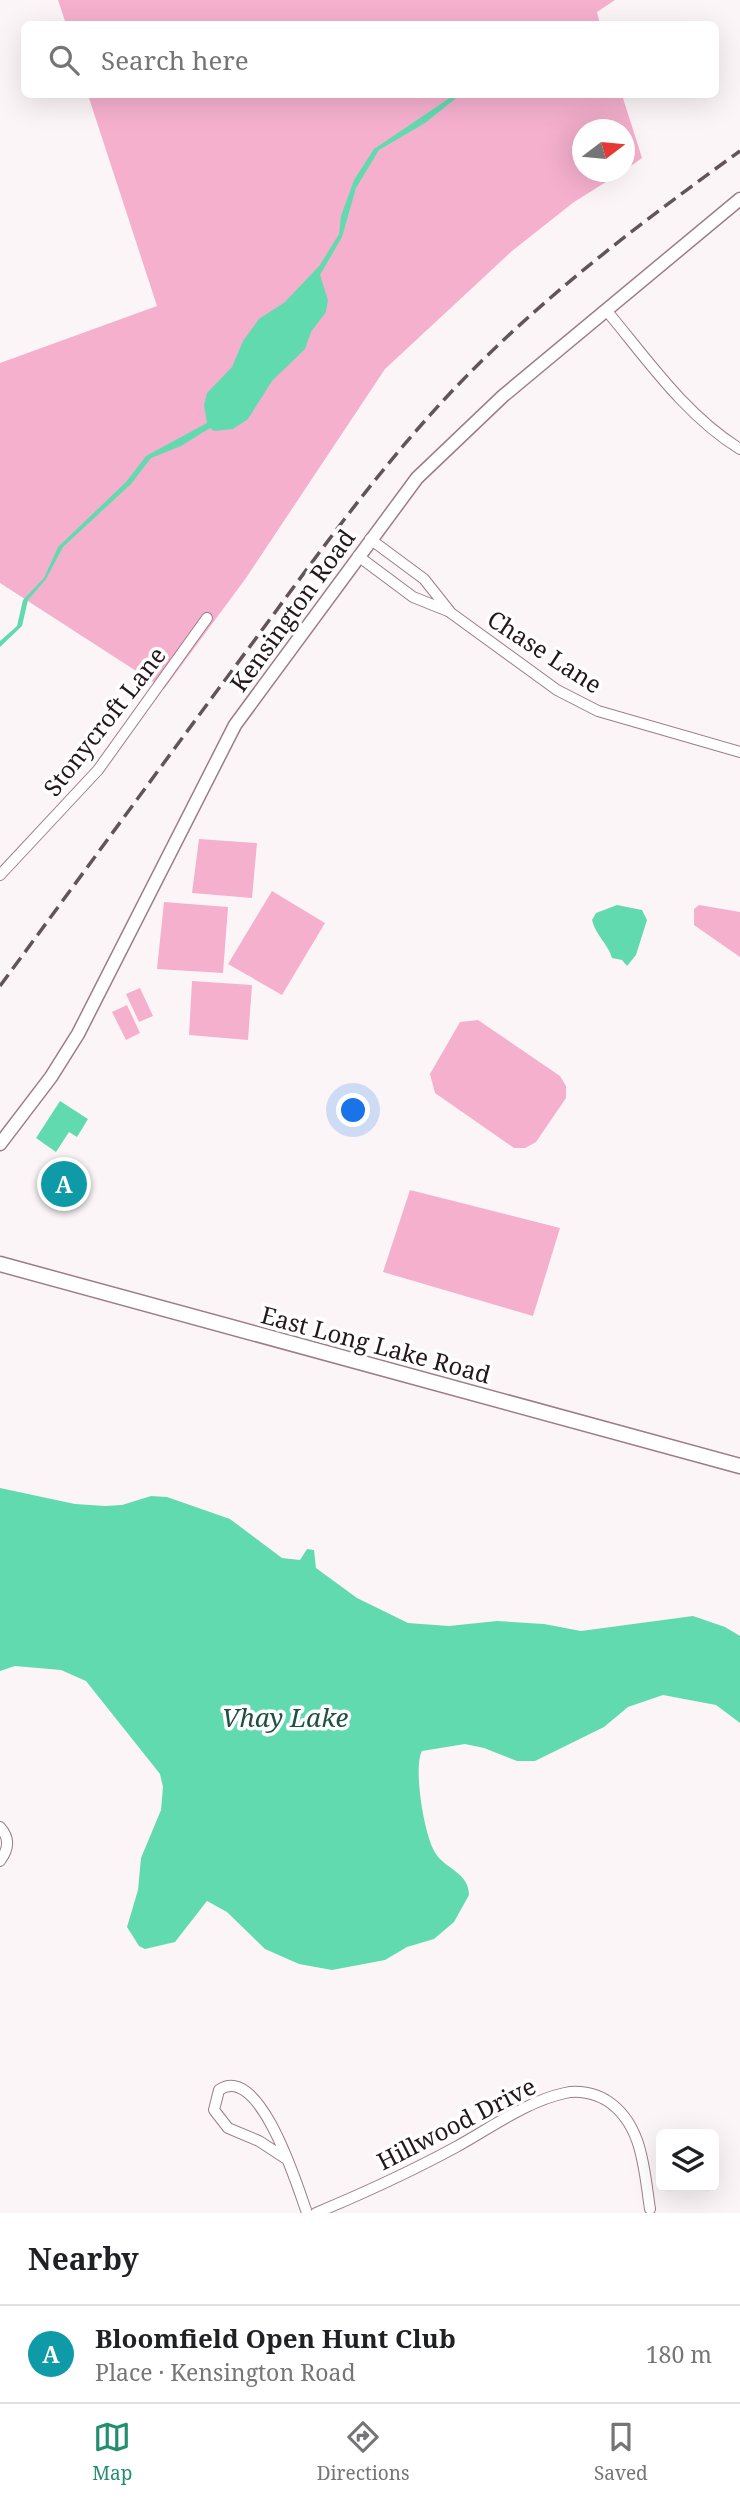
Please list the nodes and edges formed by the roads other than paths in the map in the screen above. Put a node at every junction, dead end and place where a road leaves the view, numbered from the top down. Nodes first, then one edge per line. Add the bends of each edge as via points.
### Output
1 (740, 199) edge
2 (606, 310) junction
3 (740, 449) edge
4 (370, 539) junction
5 (358, 556) junction
6 (451, 612) junction
7 (207, 618) dead end
8 (740, 752) edge
9 (0, 875) edge
10 (0, 1144) edge
11 (0, 1264) edge
12 (740, 1466) edge
13 (0, 1827) edge
14 (0, 1861) edge
15 (285, 2158) junction
16 (649, 2212) edge
17 (307, 2213) edge
18 (316, 2213) edge

1 - 2 street, Kensington Road
2 - 3 street via 677,395
2 - 4 street, Kensington Road via 440,453
4 - 5 street, Kensington Road
4 - 6 street, Chase Lane via 424,579
5 - 6 street, Chase Lane via 413,597
5 - 10 street, Kensington Road via 235,724 78,1034
6 - 8 street, Chase Lane via 577,701
7 - 9 street, Stonycroft Lane via 98,770
11 - 12 main road, East Long Lake Road
13 - 14 street via 8,1846
15 - 15 street via 270,2120 255,2100 235,2087 219,2090 214,2110 223,2125
15 - 17 street
16 - 18 street, Hillwood Drive via 638,2141 629,2122 615,2107 577,2091 557,2095 403,2175

